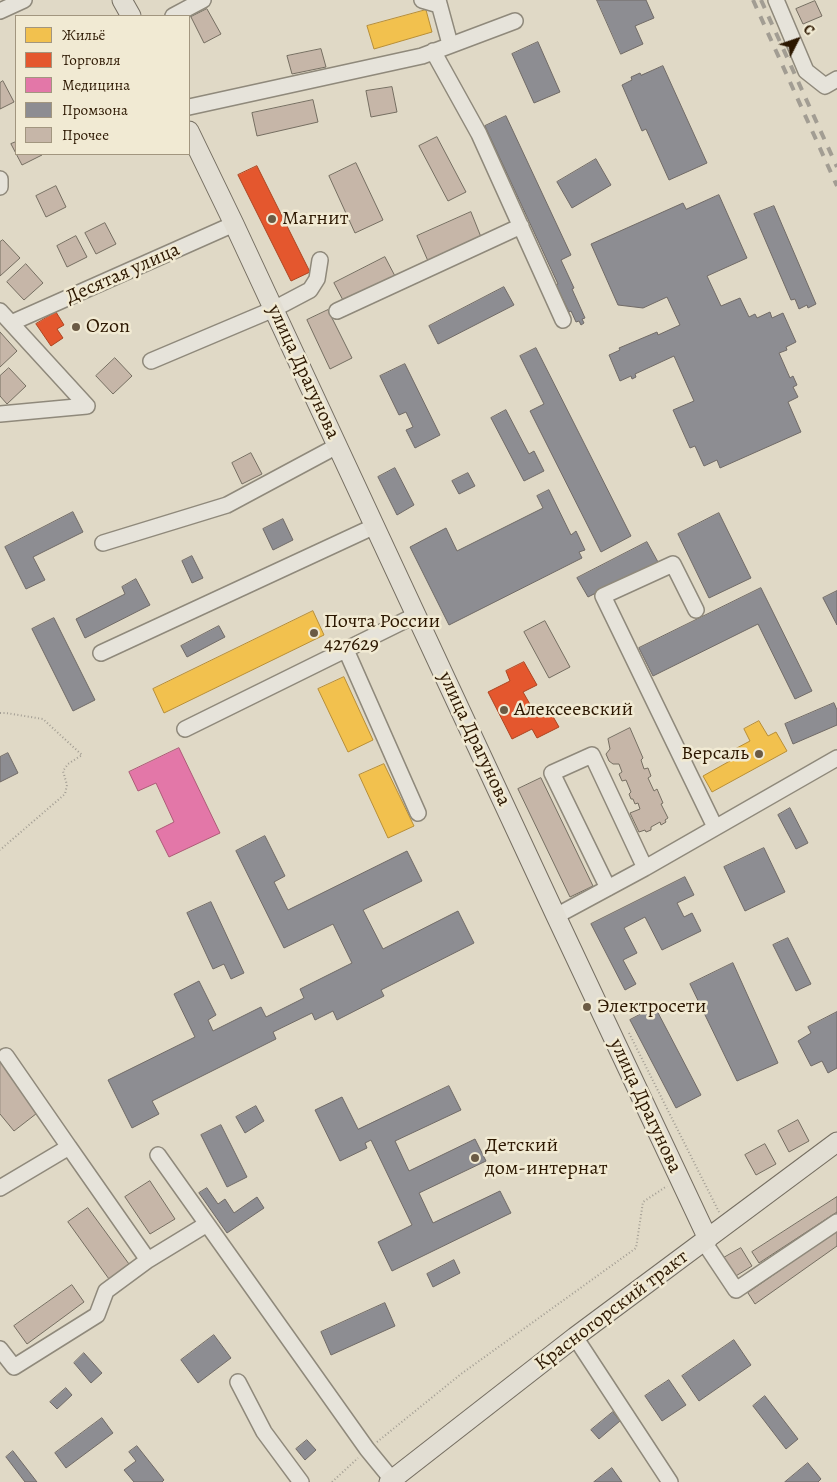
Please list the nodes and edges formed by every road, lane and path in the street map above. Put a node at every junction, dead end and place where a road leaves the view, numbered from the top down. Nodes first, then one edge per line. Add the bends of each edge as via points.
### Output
1 (24, 0) edge
2 (122, 0) edge
3 (203, 0) edge
4 (422, 0) edge
5 (776, 0) edge
6 (439, 2) edge
7 (0, 11) edge
8 (130, 15) edge
9 (175, 15) edge
10 (515, 21) dead end
11 (450, 44) junction
12 (433, 51) junction
13 (837, 79) edge
14 (190, 107) edge
15 (190, 133) edge
16 (0, 179) edge
17 (0, 187) edge
18 (234, 224) junction
19 (521, 226) junction
20 (320, 260) dead end
21 (274, 309) junction
22 (337, 310) dead end
23 (0, 312) edge
24 (563, 320) dead end
25 (11, 323) junction
26 (151, 361) dead end
27 (0, 414) edge
28 (338, 446) junction
29 (375, 526) junction
30 (103, 543) dead end
31 (696, 610) dead end
32 (416, 615) junction
33 (346, 650) junction
34 (101, 654) dead end
35 (0, 713) edge
36 (185, 728) dead end
37 (837, 758) edge
38 (418, 813) dead end
39 (715, 827) junction
40 (0, 850) edge
41 (644, 868) junction
42 (608, 888) junction
43 (556, 916) junction
44 (6, 1056) dead end
45 (837, 1142) edge
46 (69, 1147) junction
47 (158, 1155) dead end
48 (678, 1178) junction
49 (0, 1188) edge
50 (837, 1222) edge
51 (207, 1224) junction
52 (706, 1240) junction
53 (148, 1260) junction
54 (576, 1337) junction
55 (0, 1349) edge
56 (238, 1382) dead end
57 (368, 1449) junction
58 (392, 1481) edge
59 (301, 1482) edge
60 (332, 1482) edge
61 (670, 1482) edge

1 - 7 street
2 - 8 main road
3 - 9 street
4 - 6 street
5 - 13 street via 806,70 825,86
6 - 11 street
10 - 11 street
11 - 12 street
12 - 14 street
12 - 19 street via 479,134
15 - 18 main road, улица Драгунова
16 - 17 street
18 - 21 main road, улица Драгунова
18 - 25 street, Десятая улица
19 - 22 street
19 - 24 street
20 - 21 street via 310,290
21 - 26 street
21 - 28 main road, улица Драгунова
23 - 25 street
25 - 27 street via 87,406
28 - 29 main road, улица Драгунова
28 - 30 street via 227,505
29 - 32 main road, улица Драгунова
29 - 34 street
31 - 39 street via 674,564 604,596
32 - 33 street
32 - 43 main road, улица Драгунова
33 - 36 street
33 - 38 street
35 - 40 path via 43,719 82,755 63,771 67,785 65,794
37 - 39 street
39 - 41 street
41 - 42 street
41 - 42 street via 592,755 552,773
42 - 43 street
43 - 48 main road, улица Драгунова
44 - 46 street
45 - 52 main road, Красногорский тракт
46 - 49 street
46 - 53 street
47 - 51 street
48 - 52 main road, улица Драгунова
48 - 57 path via 643,1202 636,1248 461,1374
50 - 52 street via 736,1290
51 - 53 street
51 - 57 street
52 - 54 main road, Красногорский тракт
53 - 55 street via 106,1292 98,1315 14,1367
54 - 58 main road, Красногорский тракт
54 - 61 street
56 - 59 street via 264,1432
57 - 58 street
57 - 60 path

